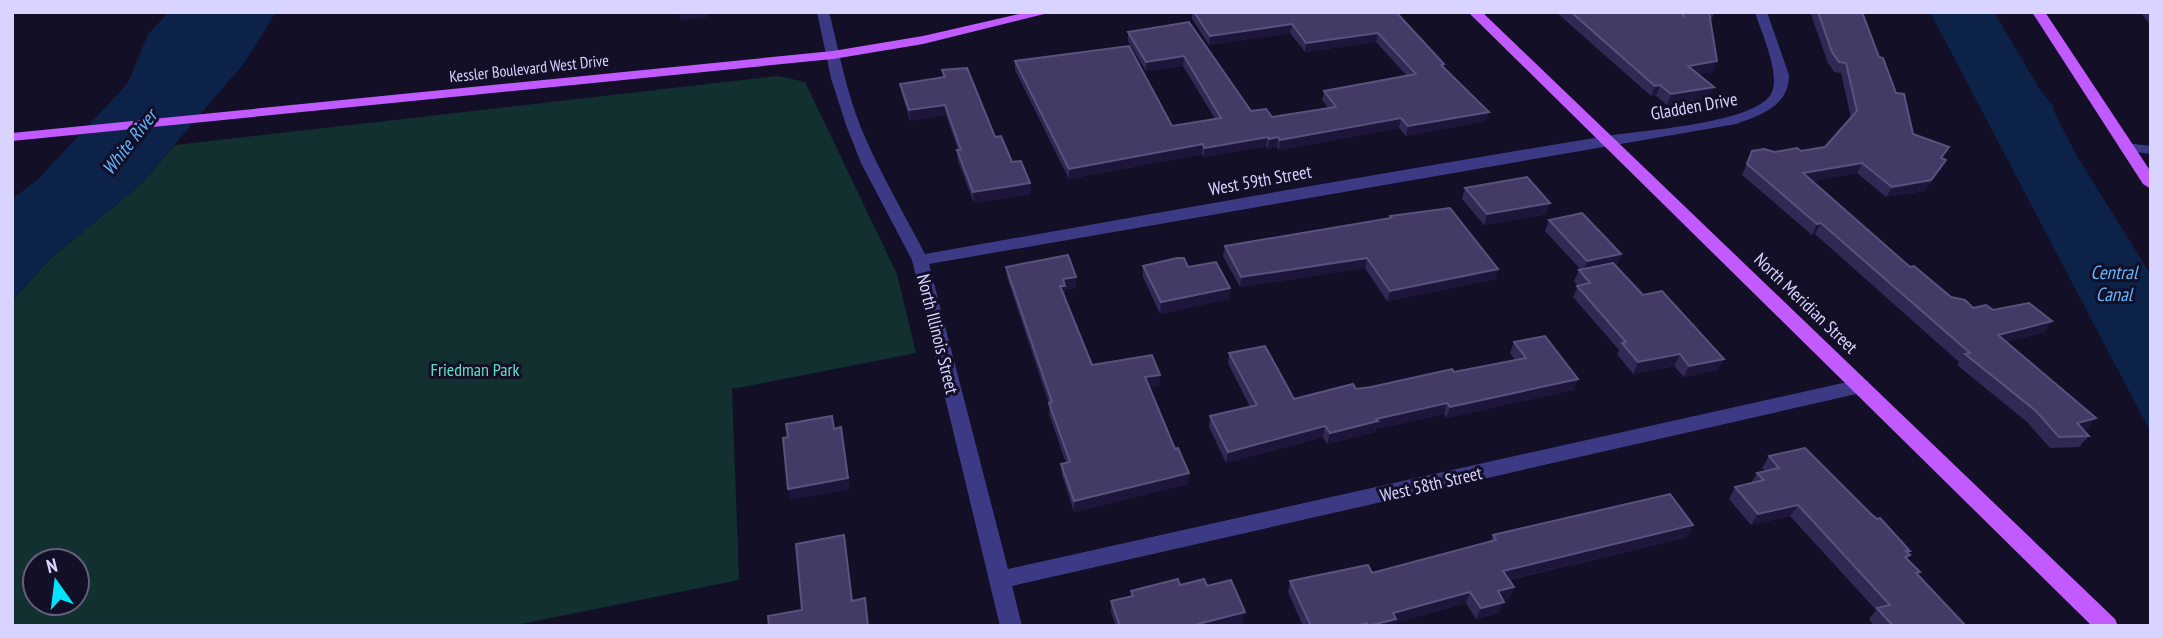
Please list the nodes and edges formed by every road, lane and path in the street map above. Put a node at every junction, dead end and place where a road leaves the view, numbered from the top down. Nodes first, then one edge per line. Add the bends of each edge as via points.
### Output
1 (823, 12) edge
2 (1046, 12) edge
3 (1474, 12) edge
4 (1761, 12) edge
5 (2038, 12) edge
6 (833, 55) junction
7 (12, 138) edge
8 (1607, 140) junction
9 (2126, 147) junction
10 (2151, 150) edge
11 (2151, 184) edge
12 (920, 260) junction
13 (1861, 386) junction
14 (1000, 580) junction
15 (1012, 626) edge
16 (2107, 626) edge

1 - 6 street, North Illinois Street
2 - 6 main road, Kessler Boulevard West Drive
3 - 8 main road, North Meridian Street
4 - 8 street, Gladden Drive via 1782,75 1782,86 1766,107 1731,121
5 - 9 main road
6 - 7 main road, Kessler Boulevard West Drive
6 - 12 street, North Illinois Street via 861,144
8 - 12 street, West 59th Street
8 - 13 main road, North Meridian Street
9 - 10 street
9 - 11 main road
12 - 14 street, North Illinois Street
13 - 14 street, West 58th Street
13 - 16 main road, North Meridian Street
14 - 15 street, North Illinois Street

